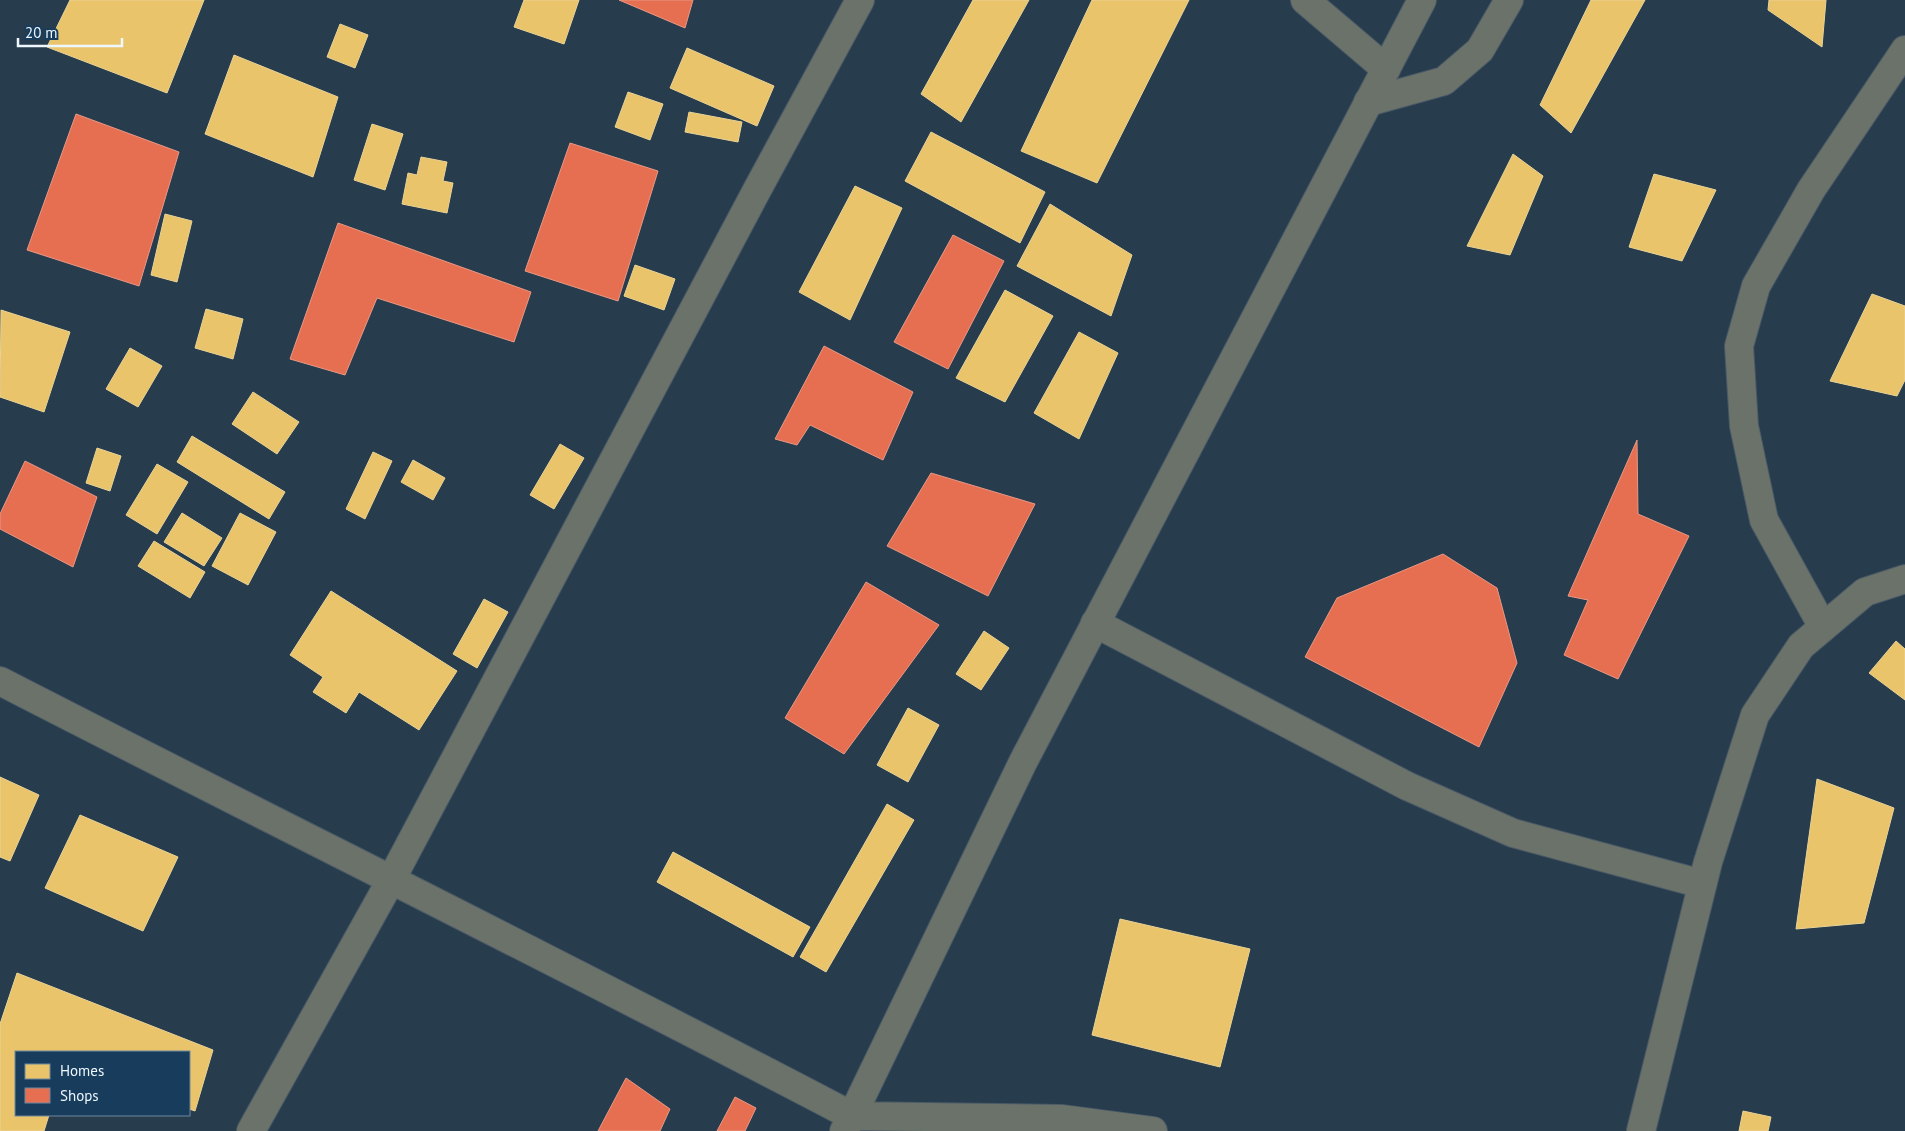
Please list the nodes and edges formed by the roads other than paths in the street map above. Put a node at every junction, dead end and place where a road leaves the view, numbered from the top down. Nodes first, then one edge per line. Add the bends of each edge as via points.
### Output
1 (860, 0) edge
2 (1306, 0) edge
3 (1422, 0) edge
4 (1509, 0) edge
5 (1905, 50) edge
6 (1386, 69) junction
7 (1368, 102) junction
8 (1905, 580) edge
9 (1095, 623) junction
10 (1824, 627) junction
11 (0, 681) edge
12 (391, 880) junction
13 (1702, 884) junction
14 (848, 1124) edge
15 (251, 1131) edge
16 (1153, 1131) edge
17 (1641, 1131) edge

1 - 12 street
2 - 6 street
3 - 6 street
4 - 7 street via 1480,50 1444,81
5 - 10 street via 1811,190 1756,286 1739,346 1744,426 1764,520
6 - 7 street
7 - 9 street
8 - 10 street via 1865,592
9 - 13 street via 1407,786 1513,833
9 - 14 street via 1023,762
10 - 13 street via 1801,646 1754,715
11 - 12 street
12 - 14 street via 604,986
12 - 15 street
13 - 17 street
14 - 16 street via 1062,1119

